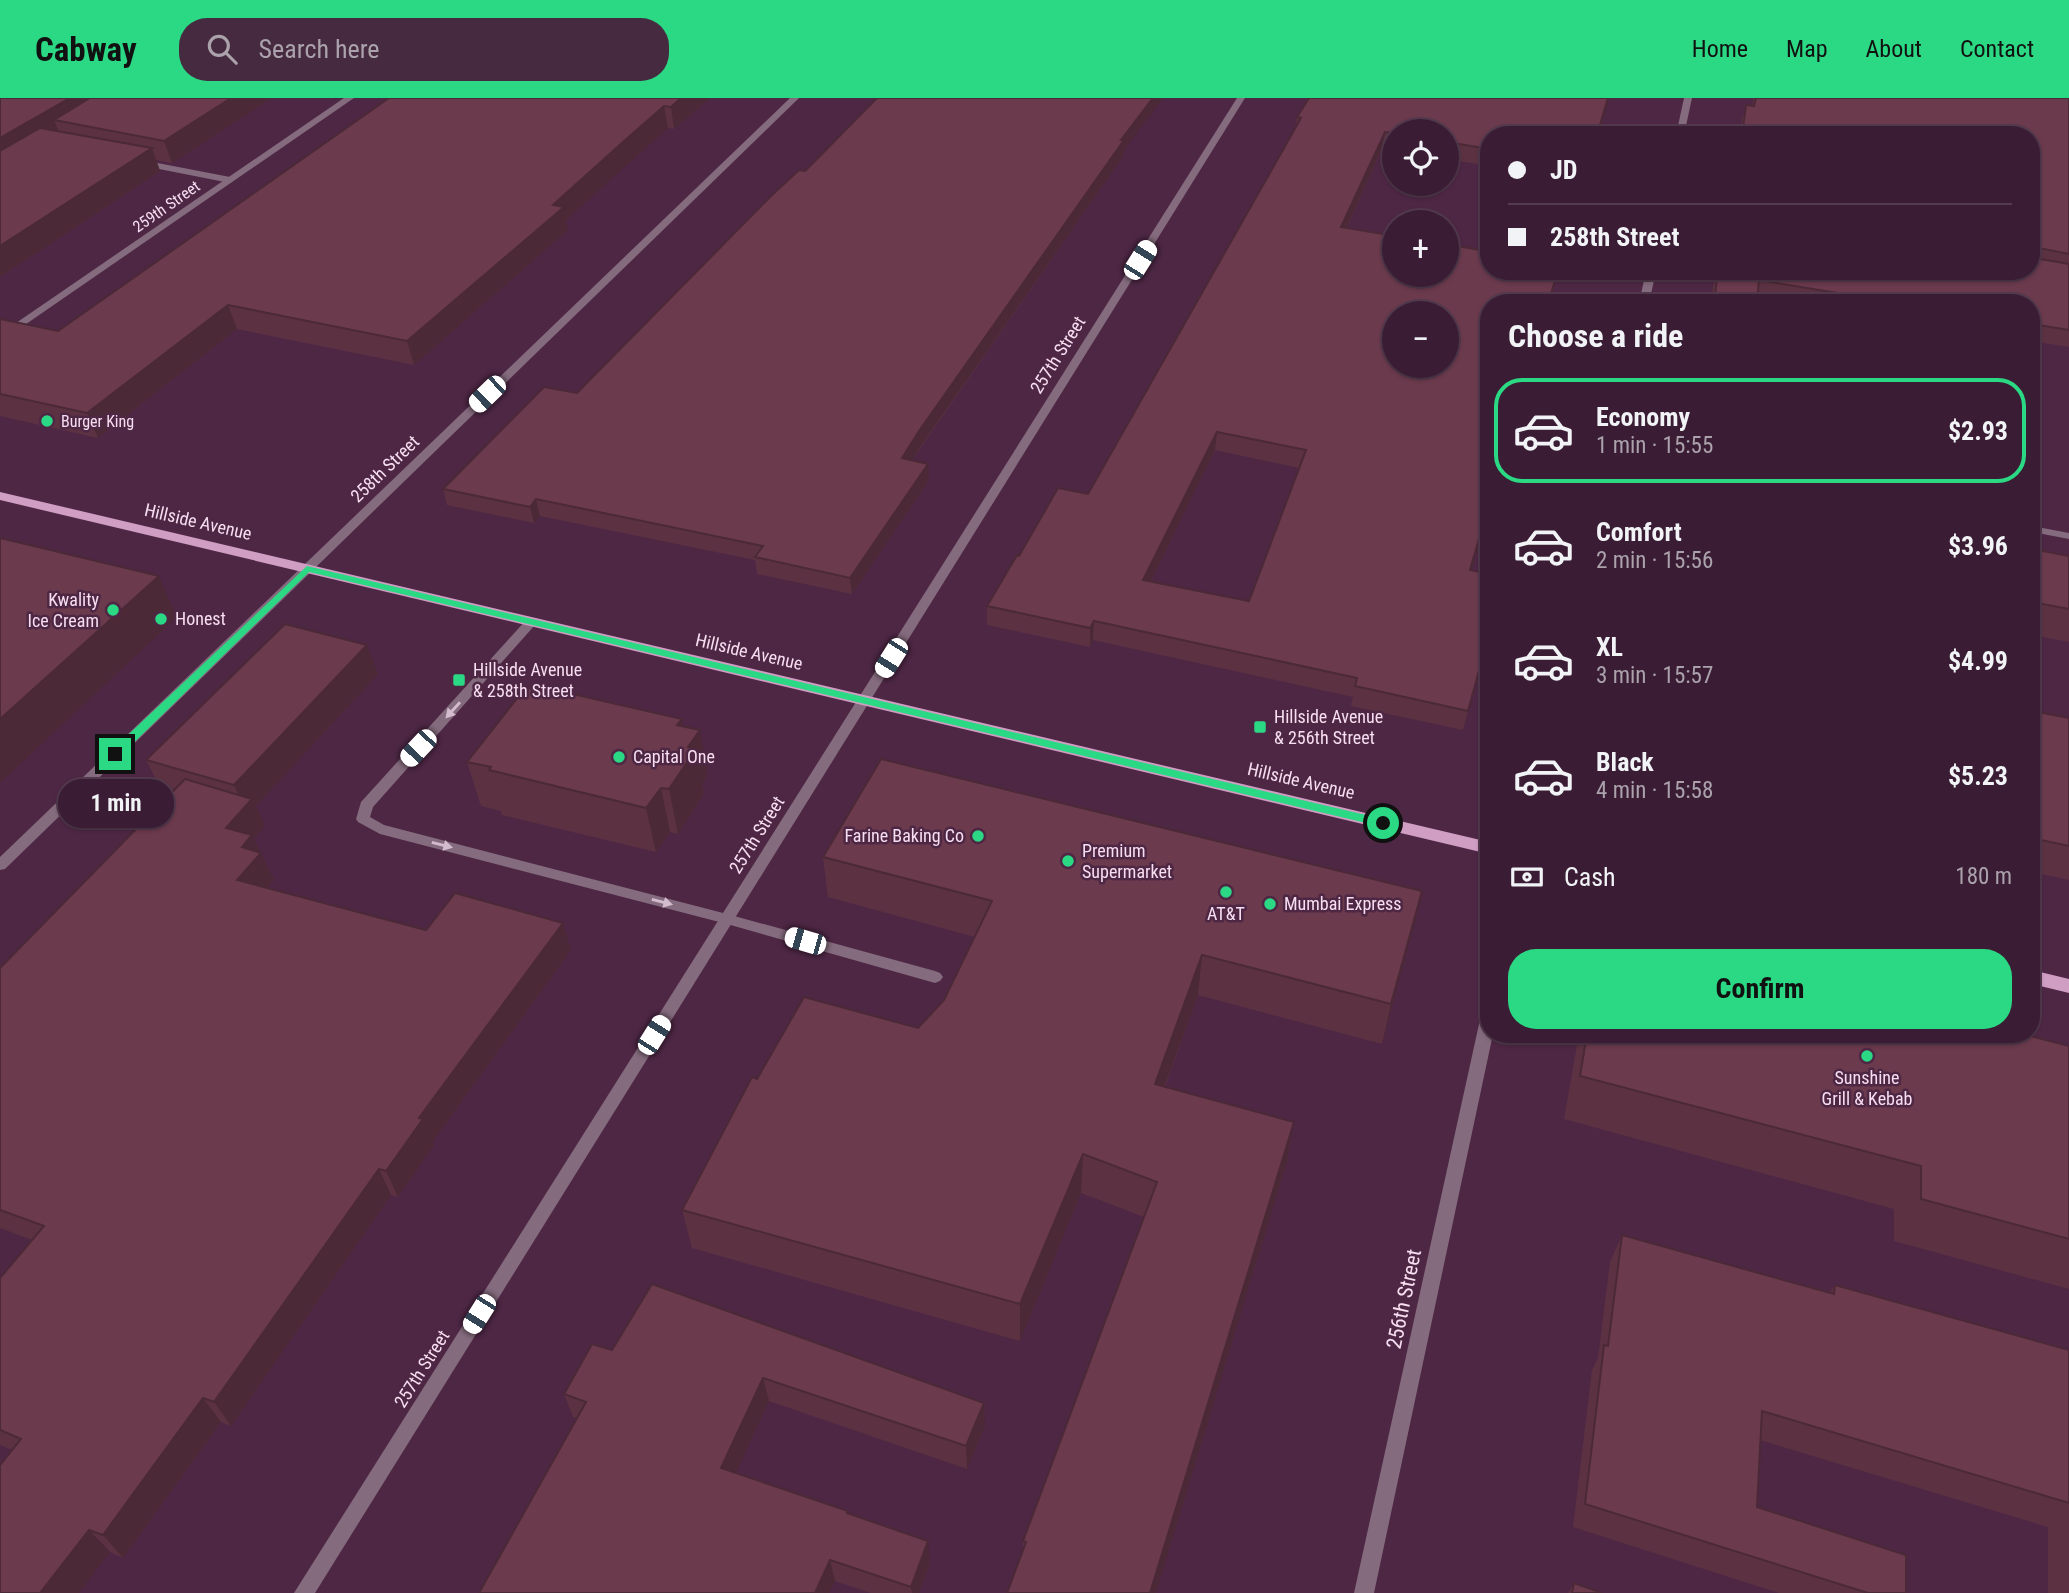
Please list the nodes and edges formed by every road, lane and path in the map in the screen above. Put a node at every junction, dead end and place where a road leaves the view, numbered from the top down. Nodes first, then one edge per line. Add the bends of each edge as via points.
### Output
1 (350, 98) edge
2 (795, 98) edge
3 (1241, 98) edge
4 (1688, 98) edge
5 (1681, 126) edge
6 (125, 160) edge
7 (230, 180) junction
8 (0, 339) edge
9 (0, 496) edge
10 (2040, 531) edge
11 (2069, 536) edge
12 (307, 569) junction
13 (531, 622) junction
14 (864, 700) junction
15 (1480, 846) edge
16 (0, 865) edge
17 (727, 919) junction
18 (935, 977) dead end
19 (2040, 979) edge
20 (2069, 986) edge
21 (1483, 1043) edge
22 (304, 1593) edge
23 (1364, 1593) edge

1 - 7 street, 259th Street
2 - 12 street, 258th Street
3 - 14 street, 257th Street
4 - 5 street
6 - 7 street
7 - 8 street, 259th Street
9 - 12 main road, Hillside Avenue
10 - 11 street
12 - 13 main road, Hillside Avenue
12 - 16 street, 258th Street
13 - 14 main road, Hillside Avenue
13 -> 17 street via 366,805 363,819 380,830
14 - 15 main road, Hillside Avenue
14 - 17 street, 257th Street
17 - 18 street
17 - 22 street, 257th Street
19 - 20 main road
21 - 23 street, 256th Street

